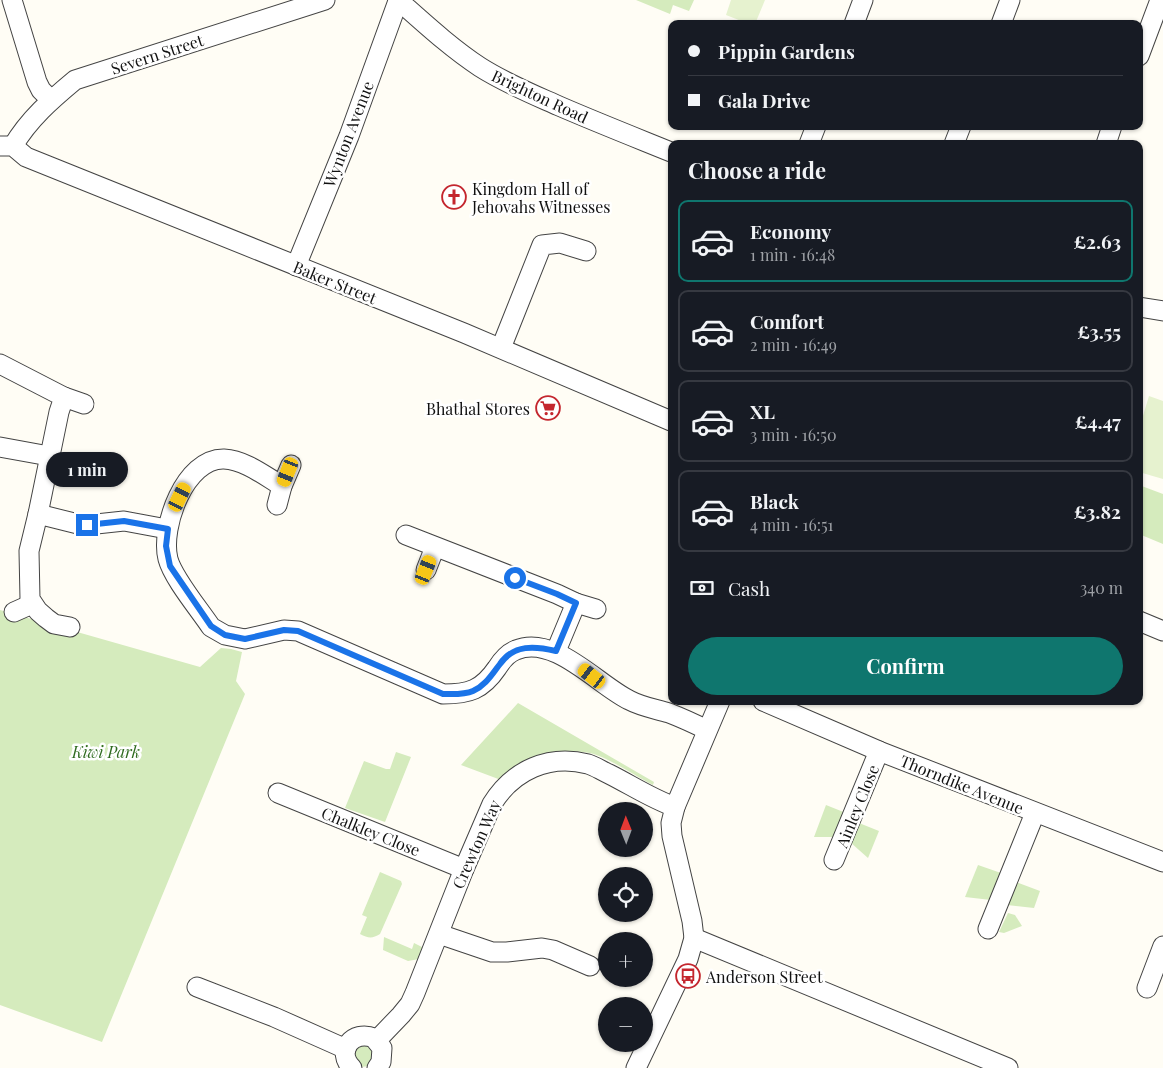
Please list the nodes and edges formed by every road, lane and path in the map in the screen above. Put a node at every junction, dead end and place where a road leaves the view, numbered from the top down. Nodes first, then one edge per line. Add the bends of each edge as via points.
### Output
1 (12, 0) edge
2 (325, 0) edge
3 (398, 0) edge
4 (863, 0) edge
5 (1010, 0) edge
6 (1160, 0) edge
7 (856, 20) edge
8 (1002, 20) edge
9 (1143, 45) edge
10 (50, 100) junction
11 (7, 146) edge
12 (668, 151) edge
13 (586, 251) dead end
14 (296, 266) junction
15 (1143, 308) edge
16 (1163, 311) edge
17 (501, 348) junction
18 (0, 364) edge
19 (64, 397) junction
20 (84, 404) dead end
21 (668, 420) edge
22 (0, 447) edge
23 (49, 456) junction
24 (291, 465) dead end
25 (282, 486) junction
26 (277, 504) dead end
27 (38, 514) junction
28 (168, 529) junction
29 (406, 536) dead end
30 (435, 547) junction
31 (426, 570) dead end
32 (576, 603) junction
33 (32, 604) junction
34 (596, 609) dead end
35 (14, 612) dead end
36 (1143, 623) edge
37 (70, 627) dead end
38 (1163, 631) edge
39 (556, 651) junction
40 (718, 705) edge
41 (772, 705) edge
42 (708, 730) junction
43 (879, 751) junction
44 (278, 793) dead end
45 (675, 807) junction
46 (1035, 813) junction
47 (834, 860) dead end
48 (1163, 862) edge
49 (464, 869) junction
50 (988, 929) dead end
51 (439, 934) junction
52 (694, 938) junction
53 (1163, 946) edge
54 (590, 966) dead end
55 (197, 987) dead end
56 (1147, 988) dead end
57 (377, 1040) junction
58 (346, 1049) junction
59 (352, 1068) edge
60 (377, 1068) edge
61 (636, 1068) edge
62 (1008, 1068) edge

1 - 10 street via 37,82
2 - 10 street, Severn Street via 75,80
3 - 12 street, Brighton Road via 458,50 496,76
3 - 14 street, Wynton Avenue
4 - 7 street
5 - 8 street
6 - 9 street
10 - 11 street, Severn Street
11 - 14 street, Baker Street via 26,157
13 - 17 street via 560,243 542,244
14 - 17 street, Baker Street
15 - 16 street
17 - 21 street, Baker Street
18 - 19 street
19 - 20 street
19 - 23 street
22 - 23 street
23 - 27 street
24 - 25 street
25 - 26 street
25 - 28 street via 241,463 223,459 207,462 197,468 186,482
27 - 28 street via 78,524 124,521
27 - 33 street via 29,551
28 - 39 street via 168,557 174,574 211,626 225,635 245,639 278,631 298,631 443,694 473,691 490,679 506,656 517,649
29 - 30 street
30 - 31 street
30 - 32 street
32 - 34 street
32 - 39 street
33 - 35 street
33 - 37 street via 54,624
36 - 38 street
39 - 42 street via 627,699
40 - 42 street
41 - 43 street, Thorndike Avenue
42 - 45 street
43 - 46 street, Thorndike Avenue
43 - 47 street, Ainley Close
44 - 49 street, Chalkley Close
45 - 49 street, Crewton Way via 588,764 556,761 536,765 514,779 497,796
45 - 52 street via 672,836
46 - 48 street, Thorndike Avenue
46 - 50 street
49 - 51 street, Crewton Way
51 - 54 street via 492,952 542,948 556,942
51 - 57 street, Crewton Way via 410,1004
52 - 61 street via 688,959
52 - 62 street
53 - 56 street
55 - 58 street
57 - 58 street via 361,1035 350,1041
57 - 60 street via 383,1054
58 - 59 street via 346,1059

